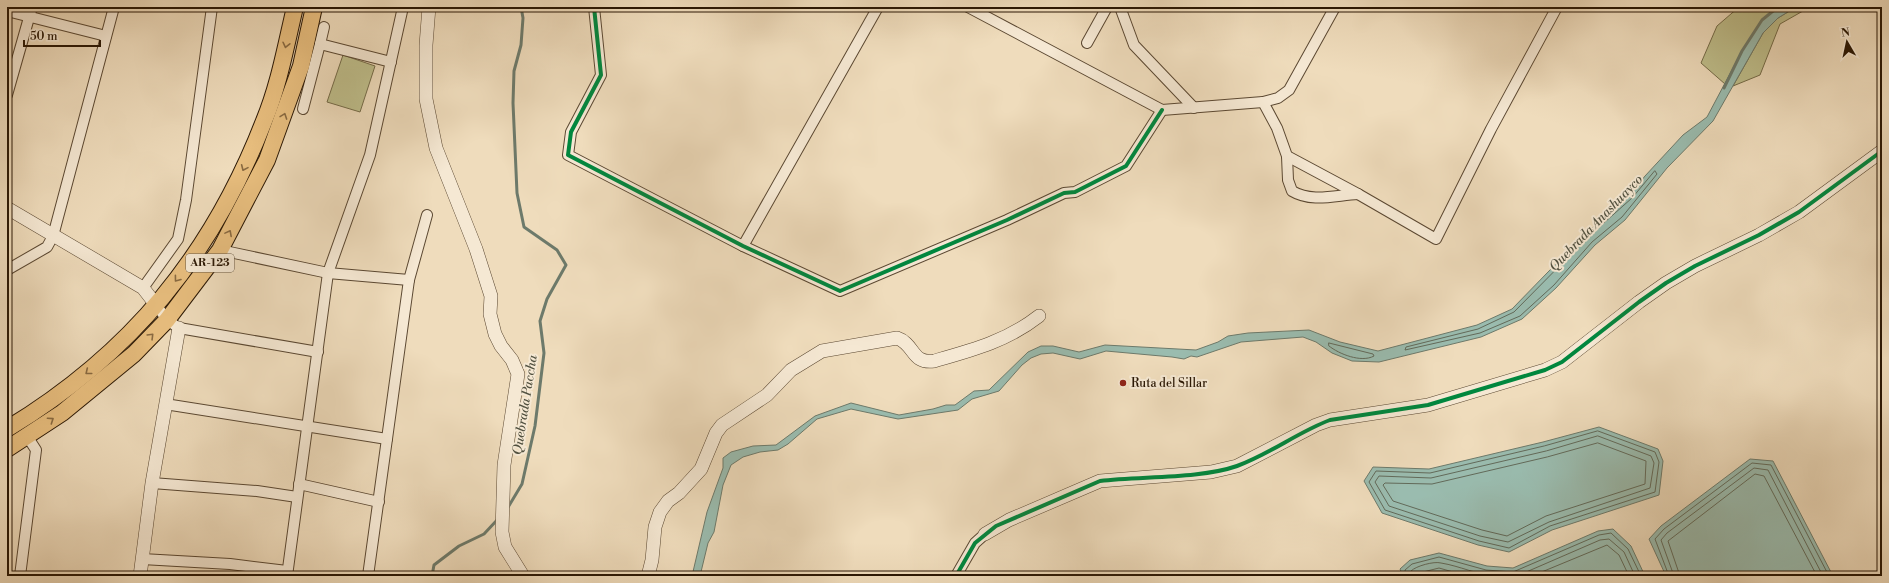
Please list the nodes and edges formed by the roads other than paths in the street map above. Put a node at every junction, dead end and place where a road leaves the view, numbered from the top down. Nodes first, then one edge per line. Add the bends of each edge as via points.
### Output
1 (32, 7) edge
2 (114, 7) edge
3 (212, 7) edge
4 (295, 7) edge
5 (314, 7) edge
6 (403, 7) edge
7 (429, 7) edge
8 (594, 7) edge
9 (878, 7) edge
10 (968, 7) edge
11 (1107, 7) edge
12 (1120, 7) edge
13 (1335, 7) edge
14 (1556, 7) edge
15 (7, 11) edge
16 (29, 17) junction
17 (324, 27) dead end
18 (106, 36) junction
19 (1087, 43) dead end
20 (320, 44) junction
21 (391, 62) junction
22 (7, 95) edge
23 (1263, 102) junction
24 (1194, 108) junction
25 (303, 110) dead end
26 (1162, 110) junction
27 (1882, 151) edge
28 (1287, 156) junction
29 (1358, 194) junction
30 (7, 208) edge
31 (427, 215) dead end
32 (53, 236) junction
33 (743, 246) junction
34 (220, 250) junction
35 (7, 270) edge
36 (328, 273) junction
37 (410, 280) junction
38 (143, 288) junction
39 (157, 306) junction
40 (1040, 316) dead end
41 (173, 324) junction
42 (318, 352) junction
43 (165, 404) junction
44 (307, 426) junction
45 (7, 429) edge
46 (27, 436) junction
47 (387, 439) junction
48 (7, 449) edge
49 (152, 482) junction
50 (299, 484) junction
51 (297, 498) junction
52 (379, 502) junction
53 (985, 534) joint
54 (142, 559) junction
55 (287, 574) edge
56 (20, 576) edge
57 (140, 576) edge
58 (368, 576) edge
59 (523, 576) edge
60 (648, 576) edge
61 (956, 576) edge

1 - 16 street
2 - 18 street
3 - 38 street via 186,200 178,240
4 -> 39 main road, AR-123 via 283,60 265,120 239,178 193,257
34 -> 5 main road, AR-123 via 268,160 301,66
6 - 21 street
7 - 59 street via 426,99 436,148 491,296 490,314 495,334 518,374 504,465 502,532 505,547
8 - 33 street via 600,76 571,132 568,155
9 - 33 street
10 - 26 street
11 - 19 street
12 - 24 street via 1134,45
13 - 23 street via 1289,90 1278,98
14 - 29 street via 1436,239
15 - 16 street
16 - 18 street
16 - 22 street
17 - 20 street
18 - 32 street
20 - 21 street
20 - 25 street
21 - 36 street via 370,155
23 - 24 street
23 - 28 street via 1277,128
24 - 26 street
26 - 33 street via 1126,166 1075,192 1064,193 840,291
27 - 53 street via 1799,212 1666,283 1562,362 1545,370 1428,405 1330,420 1237,466 1211,472 1100,481 1003,523
28 - 29 street
28 - 29 street via 1288,180 1292,191 1301,196 1326,198
30 - 32 street
31 - 37 street
32 - 35 street via 47,247
32 - 38 street
34 - 36 street
34 - 41 main road, AR-123
36 - 37 street
36 - 42 street
37 - 47 street
38 - 39 street
39 - 41 street
39 -> 45 main road, AR-123 via 87,373
40 - 60 street via 1005,339 925,362 917,358 904,340 897,338 822,351 791,370 767,395 722,426 716,433 702,469 660,512 655,526
41 - 42 street
41 - 43 street
46 -> 41 main road, AR-123
42 - 44 street
43 - 44 street
43 - 49 street
44 - 47 street
44 - 50 street
46 - 48 main road, AR-123
46 - 56 street via 36,450
47 - 52 street
49 - 51 street via 257,491
49 - 54 street
50 - 51 street
50 - 52 street
51 - 55 street
52 - 58 street
53 - 61 street via 975,544
54 - 55 street via 230,564
54 - 57 street

